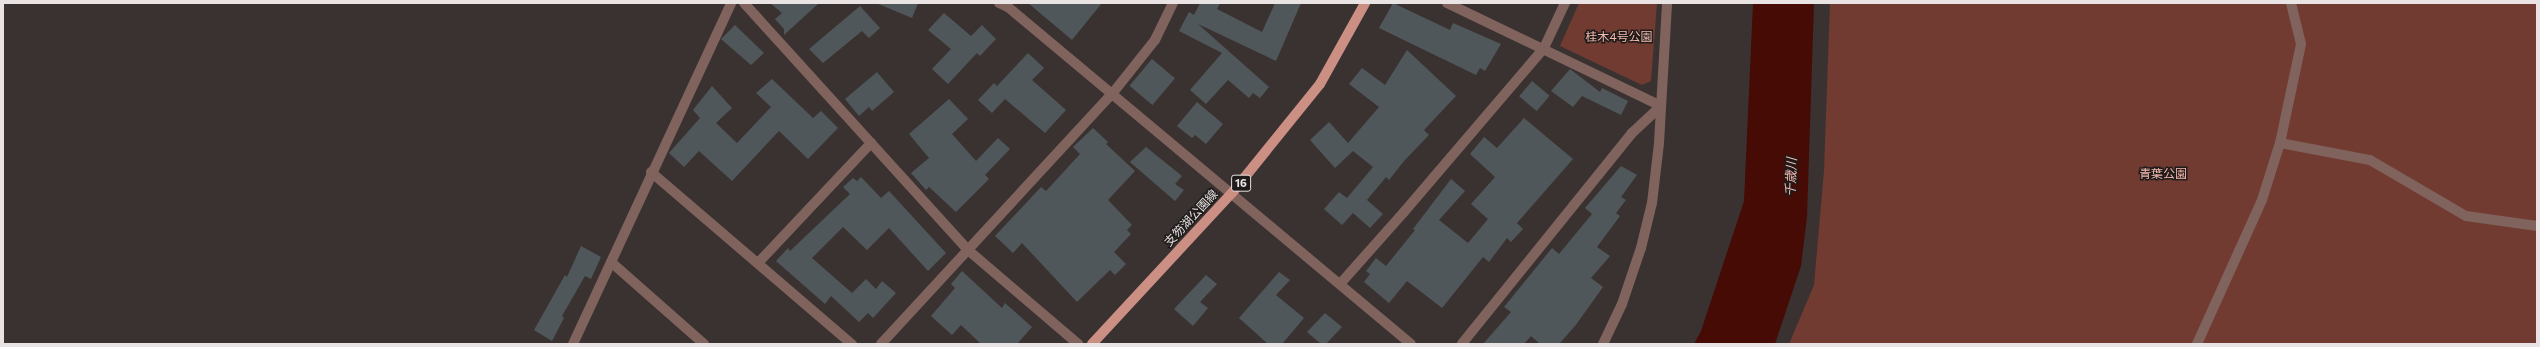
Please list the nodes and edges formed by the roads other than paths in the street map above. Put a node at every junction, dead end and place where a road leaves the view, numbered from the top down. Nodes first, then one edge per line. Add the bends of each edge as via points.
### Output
1 (731, 3) edge
2 (744, 3) edge
3 (1173, 3) edge
4 (1366, 3) edge
5 (1447, 3) edge
6 (1565, 3) edge
7 (1667, 3) edge
8 (2291, 3) edge
9 (1006, 4) edge
10 (1544, 48) junction
11 (1112, 94) junction
12 (1661, 106) junction
13 (871, 143) junction
14 (2280, 143) junction
15 (651, 172) junction
16 (1232, 193) junction
17 (2537, 226) edge
18 (968, 250) junction
19 (611, 262) junction
20 (758, 264) junction
21 (1340, 284) junction
22 (573, 344) edge
23 (704, 344) edge
24 (852, 344) edge
25 (881, 344) edge
26 (1078, 344) edge
27 (1092, 344) edge
28 (1411, 344) edge
29 (1462, 344) edge
30 (1603, 344) edge
31 (2197, 344) edge

1 - 15 street
2 - 13 street
3 - 11 street via 1155,40
4 - 16 main road, 支笏湖公園線 / 16 via 1320,84
5 - 10 street
6 - 10 street
7 - 12 street
8 - 14 street via 2301,44
9 - 11 street
10 - 12 street
10 - 21 street
11 - 16 street
11 - 18 street
12 - 29 street via 1632,133
12 - 30 street via 1652,203 1641,248 1622,304
13 - 18 street
13 - 20 street
14 - 17 street via 2370,160 2466,216
14 - 31 street via 2262,200
15 - 19 street
15 - 20 street
16 - 21 street
16 - 27 main road, 支笏湖公園線 / 16
18 - 25 street
18 - 26 street
19 - 22 street
19 - 23 street
20 - 24 street
21 - 28 street

